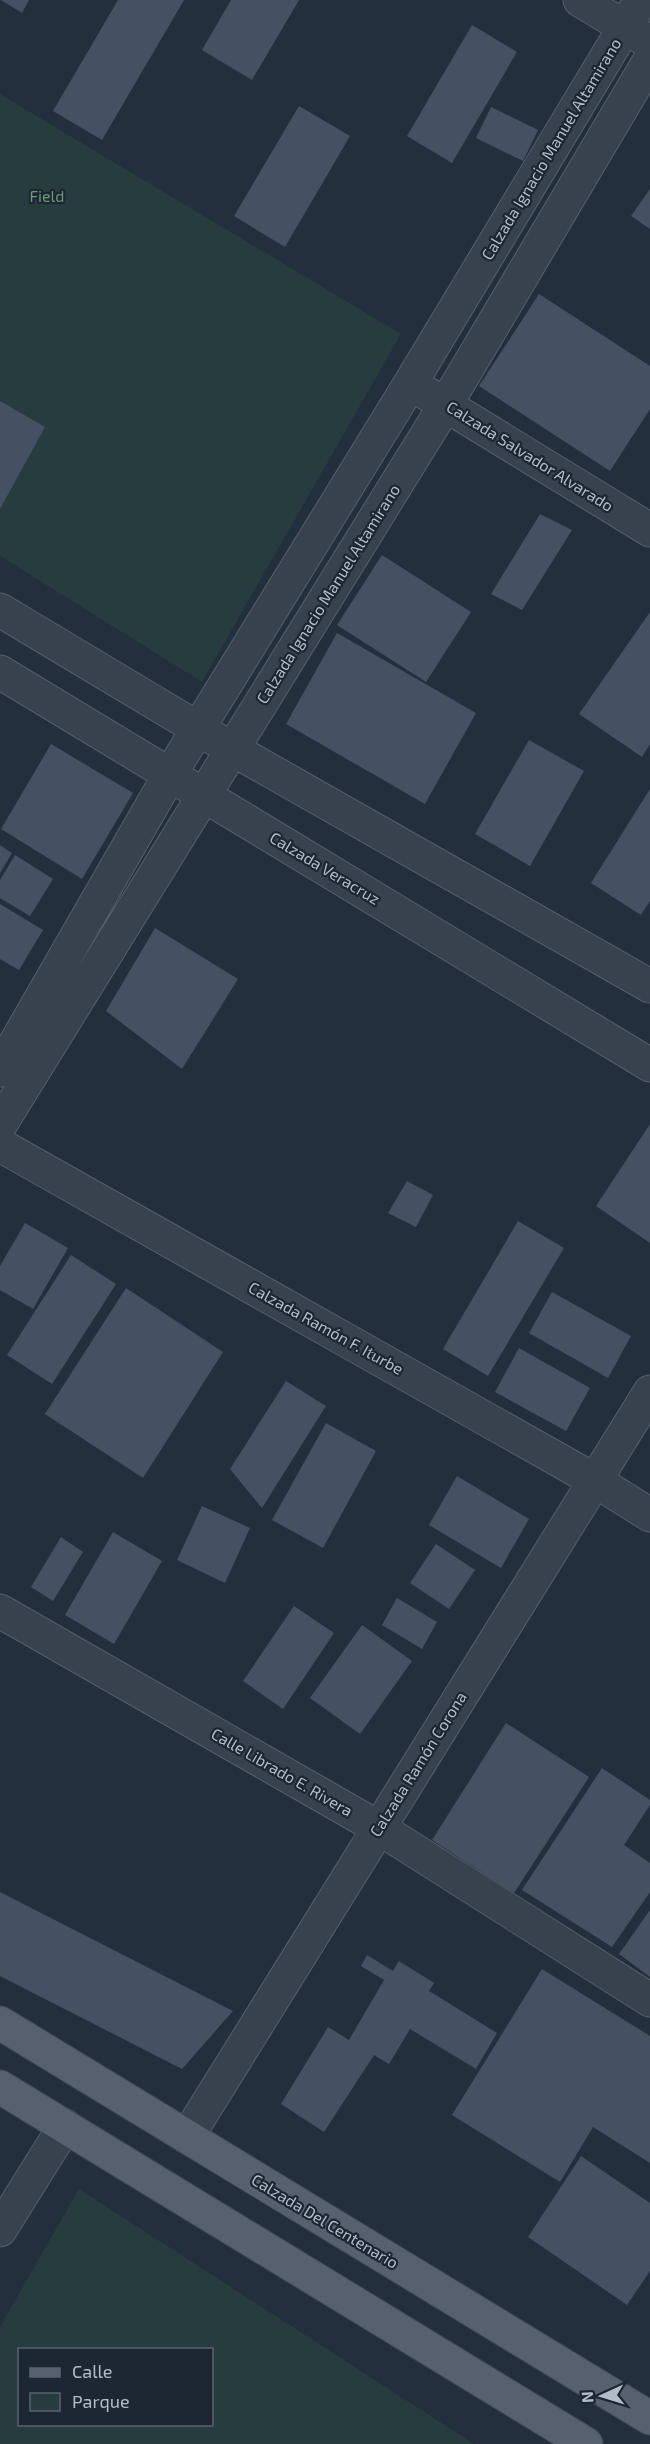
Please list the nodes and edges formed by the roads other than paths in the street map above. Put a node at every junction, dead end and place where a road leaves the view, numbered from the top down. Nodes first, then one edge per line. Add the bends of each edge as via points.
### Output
1 (580, 0) edge
2 (638, 23) edge
3 (650, 60) edge
4 (410, 384) junction
5 (446, 404) junction
6 (650, 530) edge
7 (0, 610) edge
8 (0, 672) edge
9 (198, 728) junction
10 (232, 749) junction
11 (169, 776) junction
12 (204, 795) junction
13 (650, 986) edge
14 (650, 1065) edge
15 (0, 1070) edge
16 (0, 1125) edge
17 (0, 1145) edge
18 (650, 1392) edge
19 (596, 1481) junction
20 (650, 1515) edge
21 (0, 1611) edge
22 (379, 1827) junction
23 (650, 2000) edge
24 (0, 2023) edge
25 (0, 2087) edge
26 (65, 2126) junction
27 (187, 2137) junction
28 (0, 2230) edge
29 (650, 2418) edge
30 (586, 2444) edge

1 - 2 street
2 - 4 street, Calzada Ignacio Manuel Altamirano
3 - 5 street, Calzada Ignacio Manuel Altamirano
4 - 5 street, Calzada Salvador Alvarado
4 - 9 street, Calzada Ignacio Manuel Altamirano
5 - 6 street, Calzada Salvador Alvarado
5 - 10 street, Calzada Ignacio Manuel Altamirano
7 - 9 street
8 - 11 street, Calzada Veracruz
9 - 10 street
9 - 11 street, Calzada Ignacio Manuel Altamirano
10 - 12 street, Calzada Ignacio Manuel Altamirano
10 - 13 street
11 - 12 street, Calzada Veracruz
11 - 15 street, Calzada Ignacio Manuel Altamirano
12 - 14 street, Calzada Veracruz
12 - 16 street, Calzada Ignacio Manuel Altamirano
17 - 19 street, Calzada Ramón F. Iturbe
18 - 19 street, Calzada Ramón Corona
19 - 20 street, Calzada Ramón F. Iturbe
19 - 22 street, Calzada Ramón Corona
21 - 22 street, Calle Librado E. Rivera
22 - 23 street, Calle Librado E. Rivera
22 - 27 street, Calzada Ramón Corona
24 - 27 main road, Calzada Del Centenario
25 - 26 main road
26 - 28 street
26 - 30 main road
27 - 29 main road, Calzada Del Centenario

